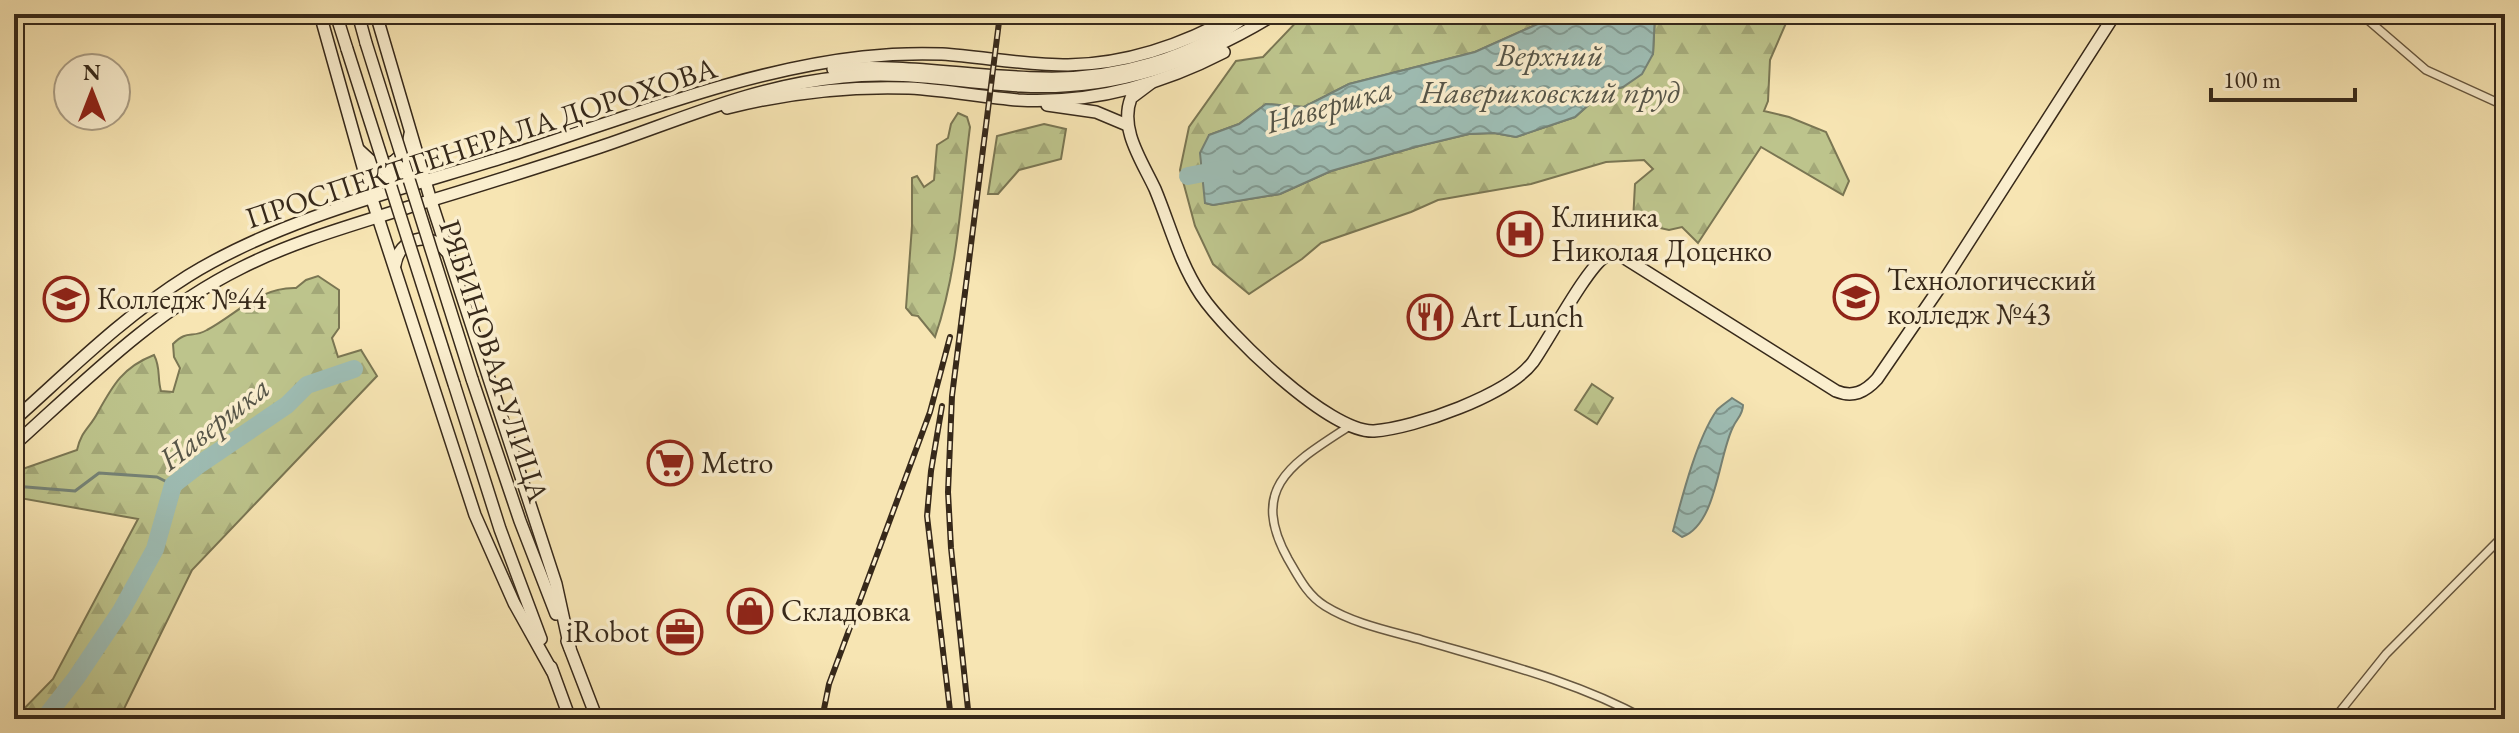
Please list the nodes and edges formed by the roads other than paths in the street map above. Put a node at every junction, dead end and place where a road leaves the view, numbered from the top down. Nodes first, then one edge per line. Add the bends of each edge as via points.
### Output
1 (320, 14) edge
2 (336, 14) edge
3 (358, 14) edge
4 (376, 14) edge
5 (1238, 14) edge
6 (1249, 14) edge
7 (1277, 14) edge
8 (2115, 14) edge
9 (2361, 14) edge
10 (780, 73) junction
11 (1151, 83) junction
12 (995, 97) junction
13 (2505, 106) edge
14 (1127, 125) junction
15 (410, 129) junction
16 (638, 132) junction
17 (357, 148) junction
18 (426, 182) junction
19 (372, 199) junction
20 (431, 201) junction
21 (379, 217) junction
22 (449, 255) junction
23 (395, 270) junction
24 (14, 420) edge
25 (1348, 427) junction
26 (14, 445) edge
27 (2505, 534) edge
28 (570, 648) junction
29 (552, 671) junction
30 (570, 719) edge
31 (597, 719) edge
32 (1645, 719) edge
33 (2334, 719) edge

1 - 17 main road
2 - 29 main road, РЯБИНОВАЯ УЛИЦА, bridge via 500,529
3 - 28 main road, РЯБИНОВАЯ УЛИЦА, bridge via 472,379
4 - 15 main road
5 - 10 main road, ПРОСПЕКТ ГЕНЕРАЛА ДОРОХОВА via 1161,49 1104,62 1044,64 917,53
6 - 10 main road, ПРОСПЕКТ ГЕНЕРАЛА ДОРОХОВА via 1177,55 1086,76 1042,78 880,66
7 - 11 main road, ПРОСПЕКТ ГЕНЕРАЛА ДОРОХОВА via 1231,48
7 - 16 main road, ПРОСПЕКТ ГЕНЕРАЛА ДОРОХОВА via 1199,55 1115,80 1041,87 909,75 847,76 747,94
8 - 25 main road via 1938,290 1877,379 1861,393 1836,391 1612,255 1593,270 1530,365 1515,379 1423,419 1374,431
9 - 13 street via 2426,70
10 - 18 main road, ПРОСПЕКТ ГЕНЕРАЛА ДОРОХОВА
11 - 12 main road, ПРОСПЕКТ ГЕНЕРАЛА ДОРОХОВА via 1091,97
11 - 14 main road via 1131,98
12 - 14 main road via 1096,112
12 - 16 main road, ПРОСПЕКТ ГЕНЕРАЛА ДОРОХОВА via 908,88 831,91 737,105
14 - 25 main road via 1202,296 1275,373
15 - 17 main road via 407,150 392,163 372,162
15 - 18 main road
16 - 20 main road, ПРОСПЕКТ ГЕНЕРАЛА ДОРОХОВА
17 - 19 main road
18 - 19 main road, ПРОСПЕКТ ГЕНЕРАЛА ДОРОХОВА
18 - 20 main road
19 - 21 main road
19 - 24 main road, ПРОСПЕКТ ГЕНЕРАЛА ДОРОХОВА via 283,230 189,276 113,331
20 - 21 main road, ПРОСПЕКТ ГЕНЕРАЛА ДОРОХОВА
20 - 22 main road
21 - 23 main road
21 - 26 main road, ПРОСПЕКТ ГЕНЕРАЛА ДОРОХОВА via 263,258 187,300 124,346
22 - 23 main road via 437,242 420,238 398,252
22 - 28 main road via 556,584
23 - 29 main road via 475,515
25 - 32 street via 1289,470 1272,506 1279,543 1311,595 1360,622 1545,677
27 - 33 street via 2386,654
28 - 31 main road, РЯБИНОВАЯ УЛИЦА
29 - 30 main road, РЯБИНОВАЯ УЛИЦА

